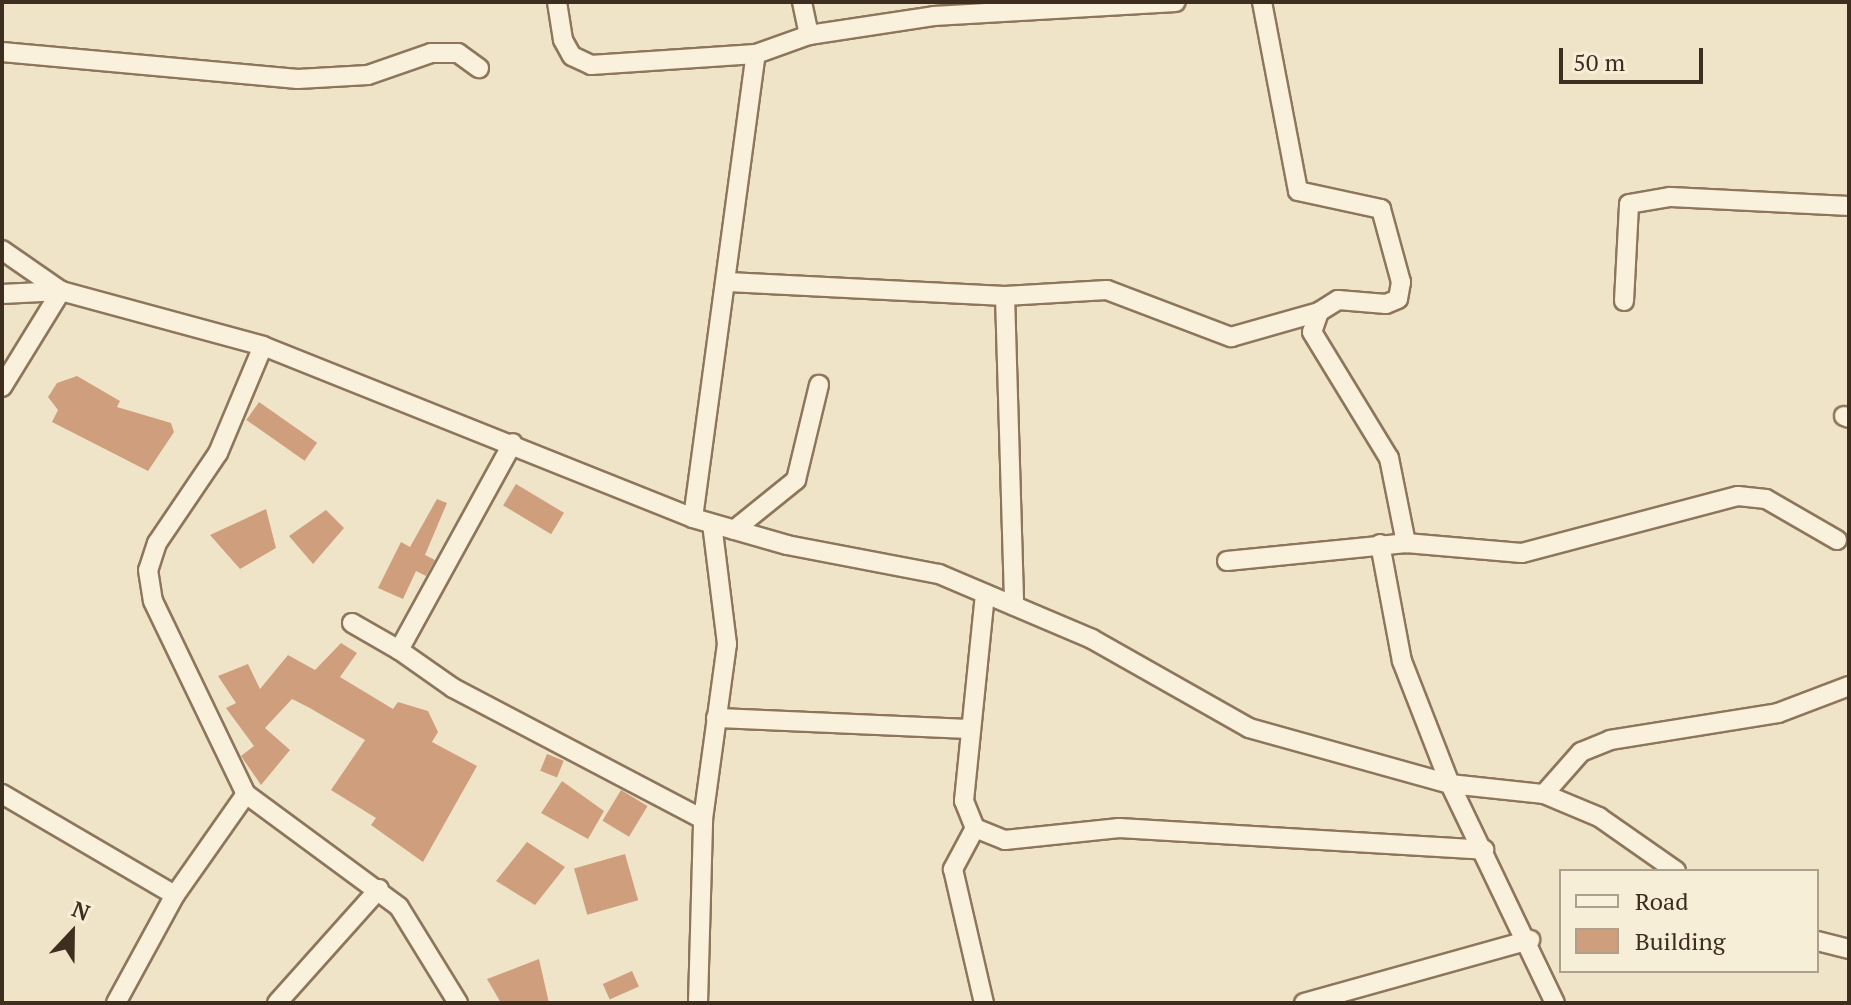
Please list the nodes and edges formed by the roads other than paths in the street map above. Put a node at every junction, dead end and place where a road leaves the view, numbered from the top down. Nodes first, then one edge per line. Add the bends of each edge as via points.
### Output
1 (557, 2) edge
2 (802, 2) edge
3 (1174, 2) edge
4 (1262, 2) edge
5 (809, 35) junction
6 (2, 52) edge
7 (756, 54) junction
8 (479, 68) dead end
9 (1849, 206) edge
10 (2, 250) edge
11 (728, 282) junction
12 (61, 291) junction
13 (2, 294) edge
14 (1005, 296) junction
15 (1624, 301) dead end
16 (1319, 312) junction
17 (263, 346) junction
18 (819, 385) dead end
19 (2, 387) edge
20 (513, 443) junction
21 (693, 518) junction
22 (712, 524) junction
23 (734, 530) junction
24 (1837, 540) dead end
25 (1406, 543) junction
26 (1380, 544) junction
27 (1227, 561) dead end
28 (985, 594) junction
29 (1014, 606) junction
30 (352, 623) dead end
31 (399, 650) junction
32 (1849, 686) edge
33 (716, 718) junction
34 (971, 729) junction
35 (1450, 784) junction
36 (2, 794) edge
37 (246, 794) junction
38 (1544, 794) junction
39 (703, 819) junction
40 (975, 828) junction
41 (1484, 850) junction
42 (1673, 869) edge
43 (379, 889) junction
44 (175, 895) junction
45 (1530, 940) junction
46 (1819, 942) edge
47 (1849, 949) edge
48 (116, 1003) edge
49 (277, 1003) edge
50 (458, 1003) edge
51 (698, 1003) edge
52 (984, 1003) edge
53 (1304, 1003) edge
54 (1555, 1003) edge

1 - 7 street via 563,40 572,56 591,65
2 - 5 street
3 - 5 street via 934,16
4 - 16 street via 1298,191 1381,209 1401,282 1398,299 1386,304 1338,300
5 - 7 street
6 - 8 street via 298,79 368,75 431,53 458,53
7 - 11 street
9 - 15 street via 1642,198 1628,212
10 - 12 street
11 - 14 street
11 - 21 street
12 - 13 street
12 - 17 street
12 - 19 street
14 - 16 street via 1125,293 1231,337
14 - 29 street
16 - 25 street via 1312,332 1327,365 1389,458
17 - 20 street
17 - 37 street via 218,453 157,543 148,570 153,601 199,706
18 - 23 street via 796,480 778,502
20 - 21 street
20 - 31 street
21 - 22 street
22 - 23 street
22 - 33 street via 727,644
23 - 28 street via 939,574
24 - 25 street via 1766,499 1738,496 1522,553
25 - 26 street
26 - 27 street
26 - 35 street via 1402,661
28 - 29 street
28 - 34 street
29 - 35 street via 1092,639 1249,728
30 - 31 street
31 - 39 street via 453,688
32 - 38 street via 1778,713 1610,740 1581,752
33 - 34 street
33 - 39 street
34 - 40 street via 964,801
35 - 38 street
35 - 41 street
36 - 44 street
37 - 43 street
37 - 44 street
38 - 42 street via 1599,817
39 - 51 street
40 - 41 street via 1005,840 1119,828
40 - 52 street via 953,869
41 - 45 street
43 - 49 street
43 - 50 street via 408,919
44 - 48 street
45 - 53 street
45 - 54 street
46 - 47 street

